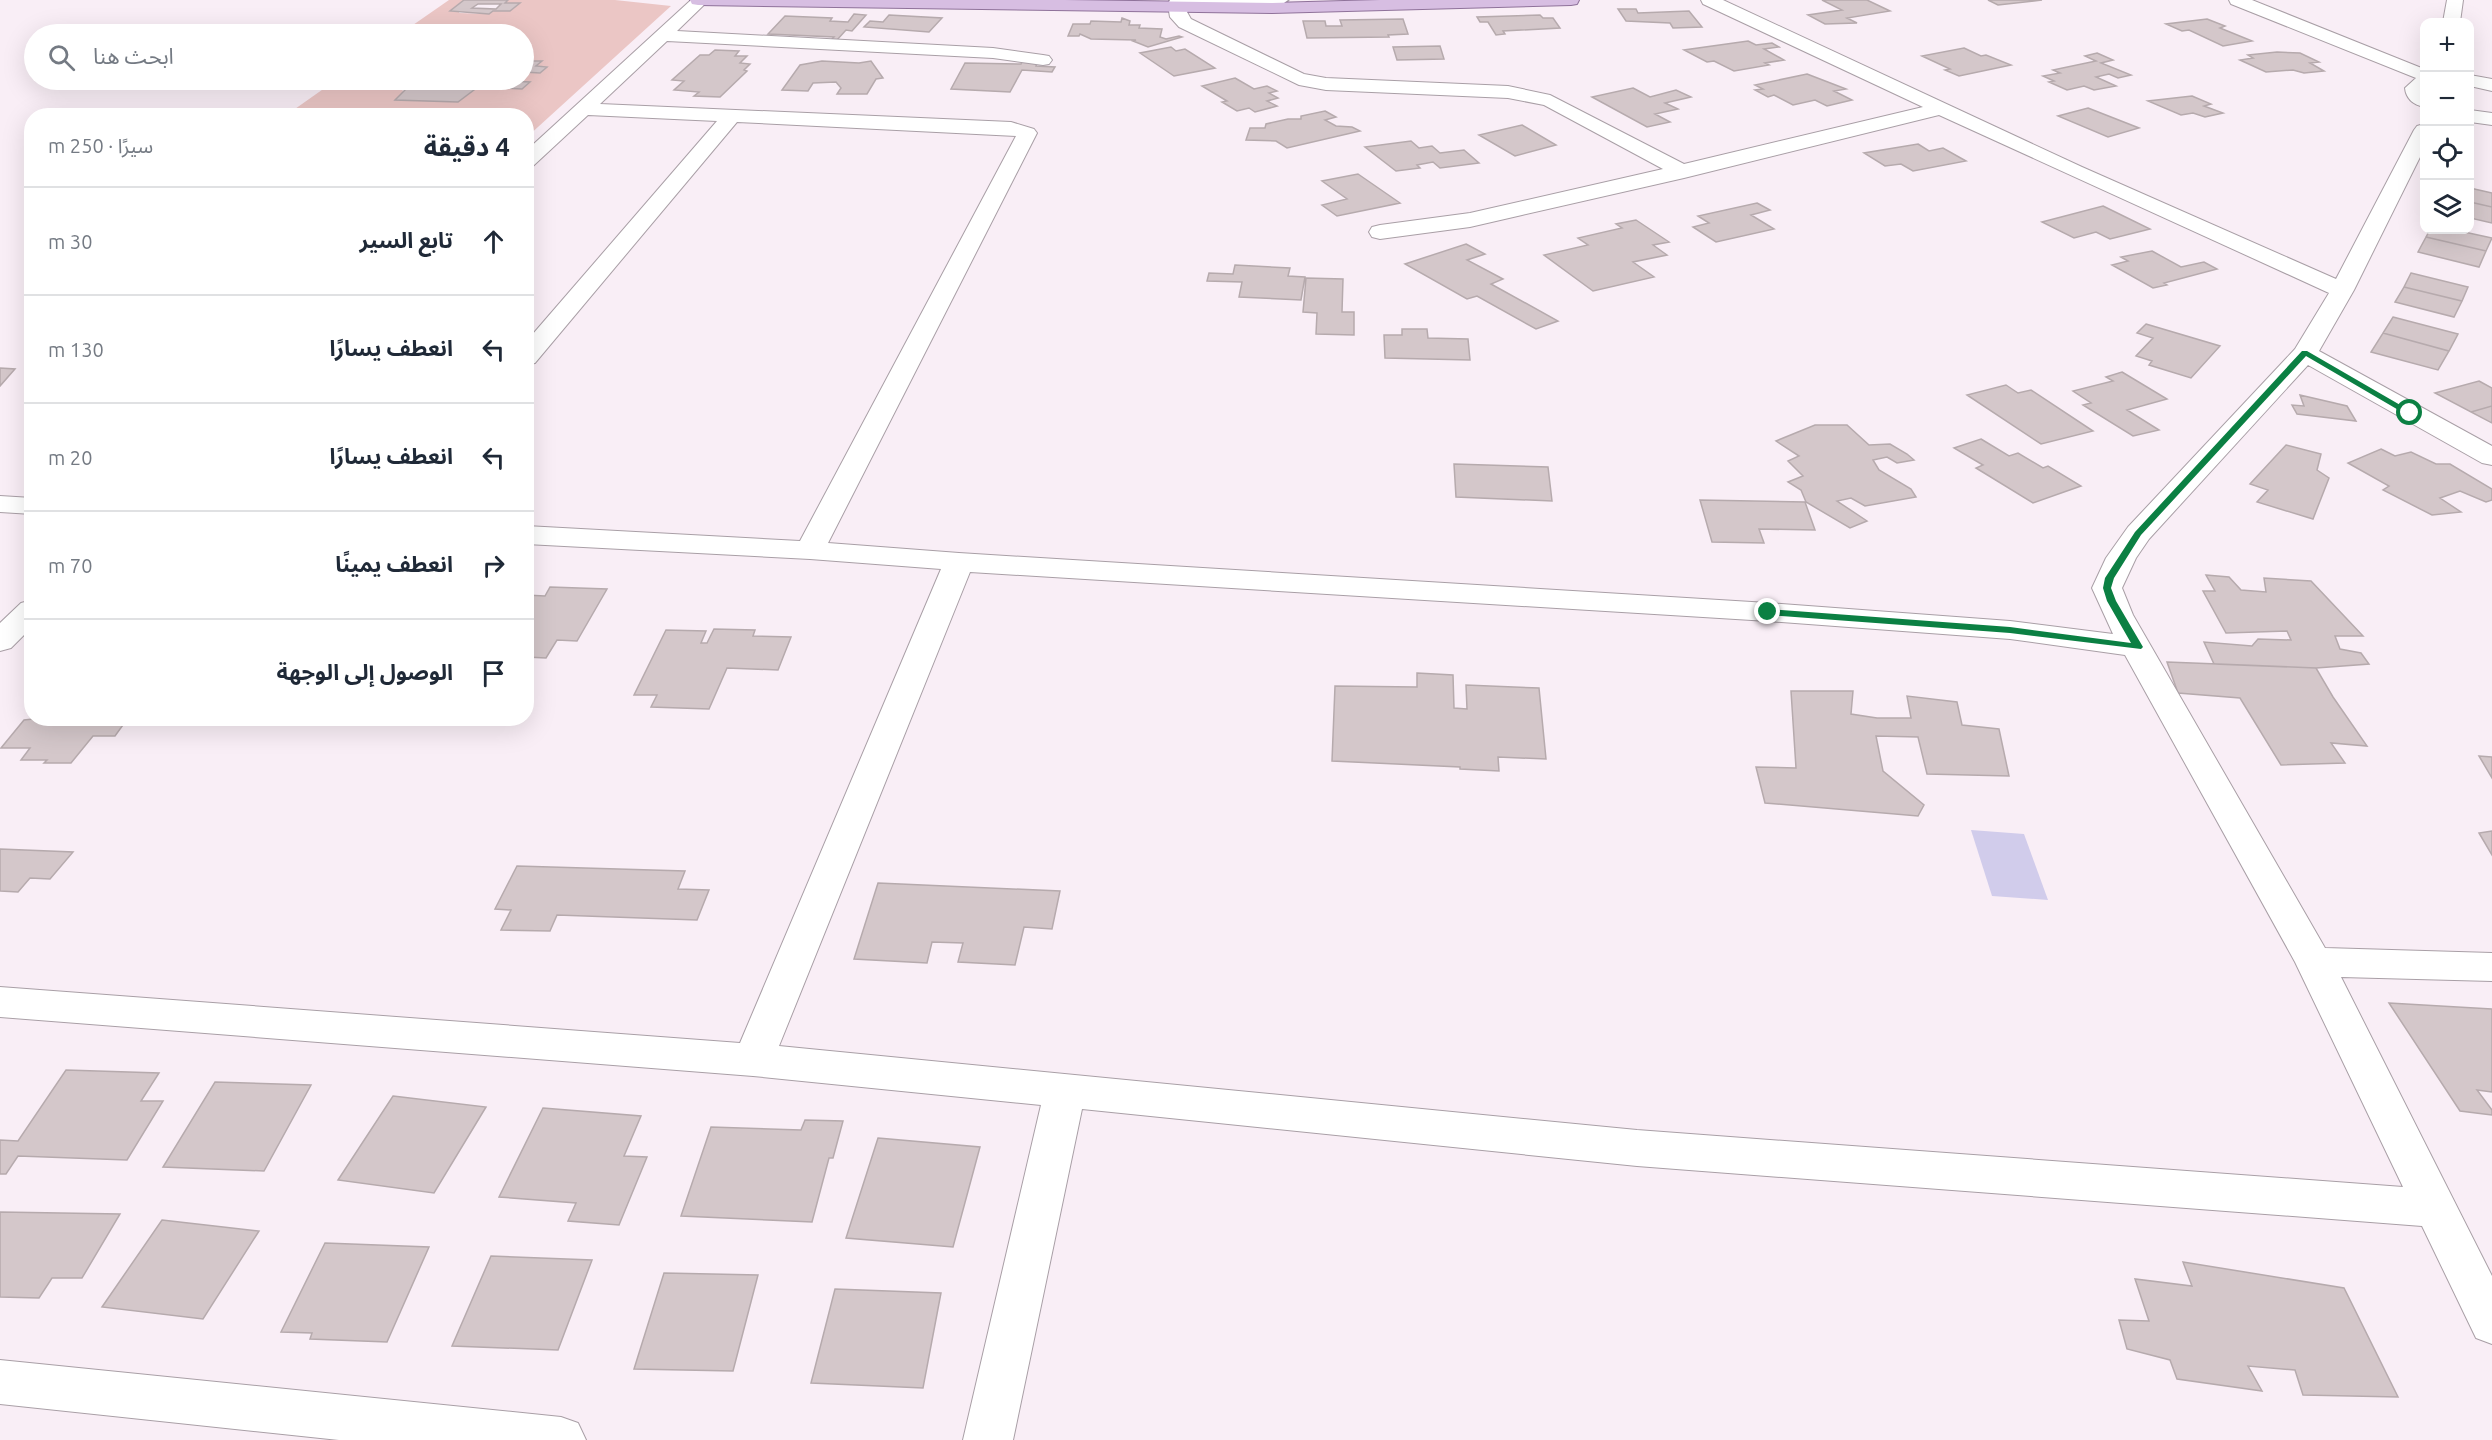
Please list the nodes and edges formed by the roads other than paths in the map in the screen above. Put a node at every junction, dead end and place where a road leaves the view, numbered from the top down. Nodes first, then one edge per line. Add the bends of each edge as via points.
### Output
1 (700, 0) edge
2 (974, 0) edge
3 (1284, 0) edge
4 (1571, 0) edge
5 (1709, 0) edge
6 (2237, 0) edge
7 (2455, 0) edge
8 (1186, 3) edge
9 (2453, 18) edge
10 (663, 36) junction
11 (1043, 60) dead end
12 (2420, 73) edge
13 (2474, 82) edge
14 (2420, 84) edge
15 (2492, 85) edge
16 (2420, 98) edge
17 (1943, 108) junction
18 (584, 109) junction
19 (732, 115) junction
20 (2474, 117) edge
21 (2492, 119) edge
22 (2420, 138) edge
23 (534, 155) edge
24 (1684, 172) junction
25 (1380, 232) dead end
26 (2342, 290) junction
27 (534, 349) edge
28 (2305, 353) junction
29 (2492, 457) edge
30 (0, 504) edge
31 (24, 506) edge
32 (534, 535) edge
33 (810, 550) junction
34 (960, 562) junction
35 (24, 617) edge
36 (0, 641) edge
37 (2138, 647) junction
38 (2314, 962) junction
39 (2492, 968) edge
40 (0, 1002) edge
41 (753, 1060) junction
42 (1065, 1090) junction
43 (2434, 1208) junction
44 (2492, 1323) edge
45 (0, 1382) edge
46 (561, 1440) edge
47 (988, 1440) edge

1 - 8 main road
1 - 10 street
2 - 8 lane
3 - 8 lane
4 - 8 main road via 1382,7
5 - 17 street
6 - 12 street
7 - 9 street
8 - 24 street via 1178,11 1185,23 1299,79 1537,97
10 - 11 street via 908,49 910,59 925,63 942,61 955,51
10 - 18 street
13 - 15 street
14 - 16 street via 2414,88
17 - 24 street
17 - 26 street
18 - 19 street
18 - 23 street
19 - 27 street
19 - 33 street via 1011,128 1027,133
20 - 21 street
22 - 26 street
24 - 25 street via 1470,220
26 - 28 street
28 - 29 street
28 - 37 street via 2138,533 2110,578 2107,588 2111,601
30 - 31 street
32 - 33 street
33 - 34 street
34 - 37 street via 1790,614 2010,630
34 - 41 street
35 - 36 street
37 - 38 street
38 - 39 street
38 - 43 street
40 - 41 street
41 - 42 street
42 - 43 street via 1637,1148
42 - 47 street
43 - 44 street
45 - 46 street

